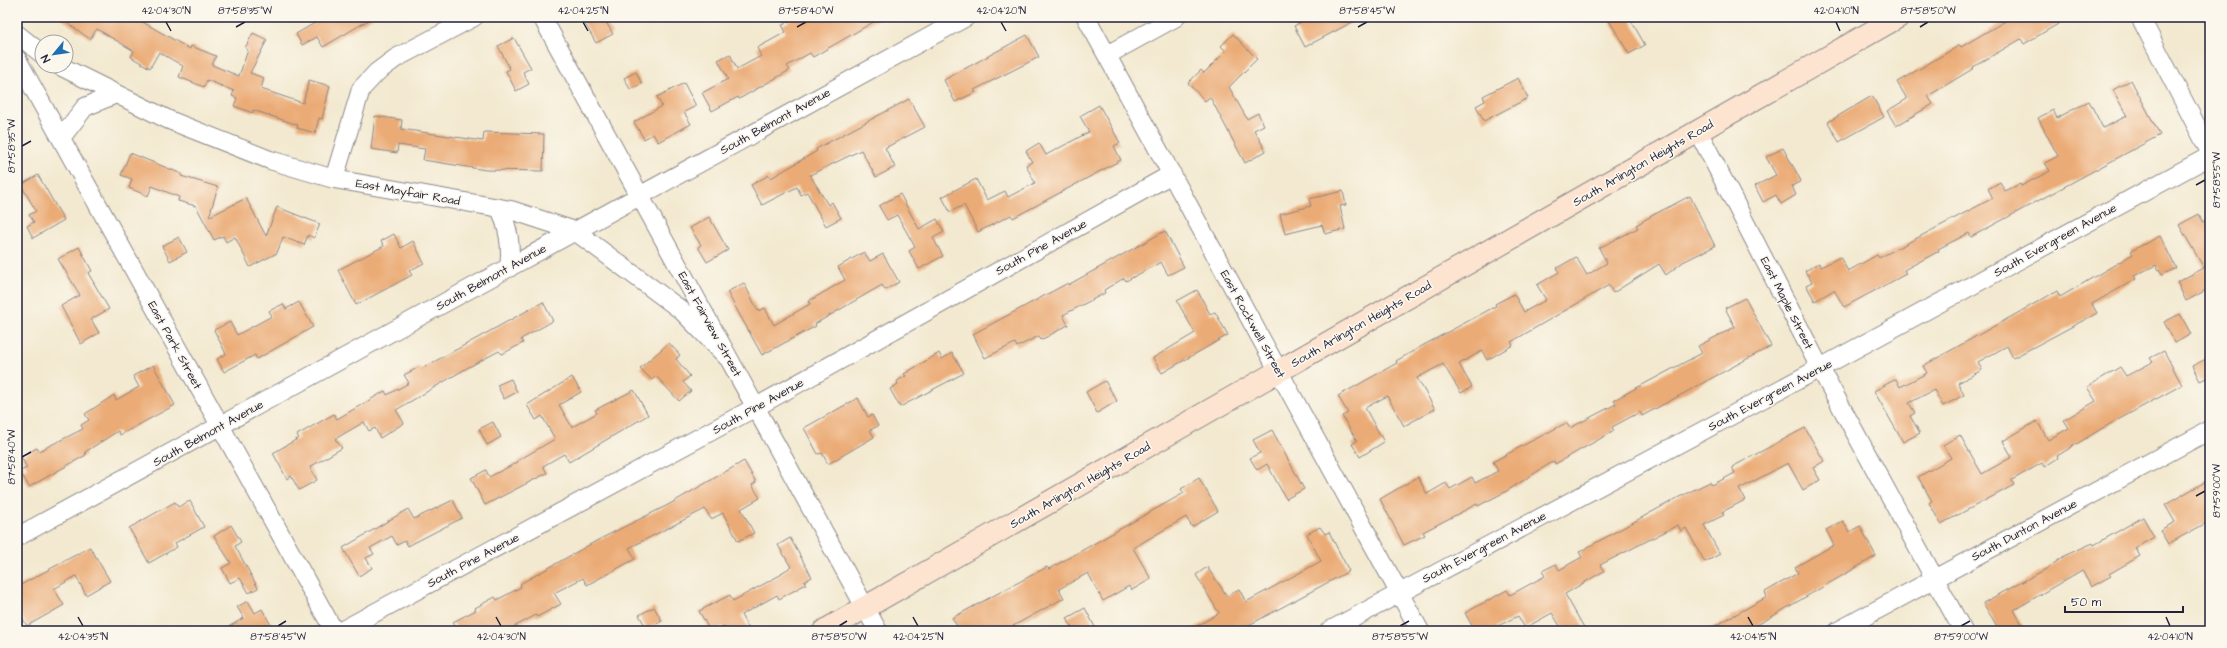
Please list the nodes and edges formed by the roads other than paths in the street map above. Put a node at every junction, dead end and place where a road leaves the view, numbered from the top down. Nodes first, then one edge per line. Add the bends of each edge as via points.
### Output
1 (474, 17) edge
2 (542, 17) edge
3 (966, 17) edge
4 (1086, 17) edge
5 (1176, 17) edge
6 (1898, 17) edge
7 (2140, 17) edge
8 (17, 34) edge
9 (34, 48) edge
10 (1107, 55) junction
11 (17, 59) edge
12 (74, 73) edge
13 (116, 94) junction
14 (1698, 131) junction
15 (61, 138) junction
16 (2210, 152) edge
17 (2210, 156) edge
18 (1172, 174) junction
19 (334, 179) junction
20 (639, 195) junction
21 (500, 208) junction
22 (575, 231) junction
23 (509, 268) junction
24 (729, 359) junction
25 (1820, 368) junction
26 (1279, 371) junction
27 (756, 407) junction
28 (220, 426) junction
29 (2210, 430) edge
30 (17, 537) edge
31 (1934, 579) junction
32 (1399, 593) junction
33 (865, 608) junction
34 (334, 631) edge
35 (341, 631) edge
36 (824, 631) edge
37 (878, 631) edge
38 (1329, 631) edge
39 (1420, 631) edge
40 (1838, 631) edge
41 (1963, 631) edge

1 - 19 street via 396,58 377,72 362,89
2 - 20 street, East Fairview Street
3 - 20 street, South Belmont Avenue
4 - 10 street, East Rockwell Street
5 - 10 street
6 - 14 main road, South Arlington Heights Road
7 - 16 street
8 - 9 street
10 - 18 street, East Rockwell Street
11 - 15 street, East Park Street
12 - 13 street, East Mayfair Road
13 - 15 street via 85,107
13 - 19 street, East Mayfair Road via 170,120 255,154
14 - 25 street, East Maple Street
14 - 26 main road, South Arlington Heights Road
15 - 28 street, East Park Street
17 - 25 street, South Evergreen Avenue
18 - 26 street, East Rockwell Street
18 - 27 street, South Pine Avenue
19 - 21 street, East Mayfair Road
20 - 22 street, South Belmont Avenue
20 - 24 street, East Fairview Street
21 - 22 street, East Mayfair Road
21 - 23 street via 509,234
22 - 23 street, South Belmont Avenue
22 - 24 street, East Mayfair Road via 681,310
23 - 28 street, South Belmont Avenue
24 - 27 street, East Fairview Street
25 - 31 street, East Maple Street
25 - 32 street, South Evergreen Avenue
26 - 32 street, East Rockwell Street
26 - 33 main road, South Arlington Heights Road
27 - 33 street, East Fairview Street
27 - 35 street, South Pine Avenue
28 - 30 street, South Belmont Avenue
28 - 34 street, East Park Street
29 - 31 street, South Dunton Avenue
31 - 40 street, South Dunton Avenue
31 - 41 street, East Maple Street
32 - 38 street, South Evergreen Avenue
32 - 39 street, East Rockwell Street
33 - 36 main road, South Arlington Heights Road
33 - 37 street, East Fairview Street

